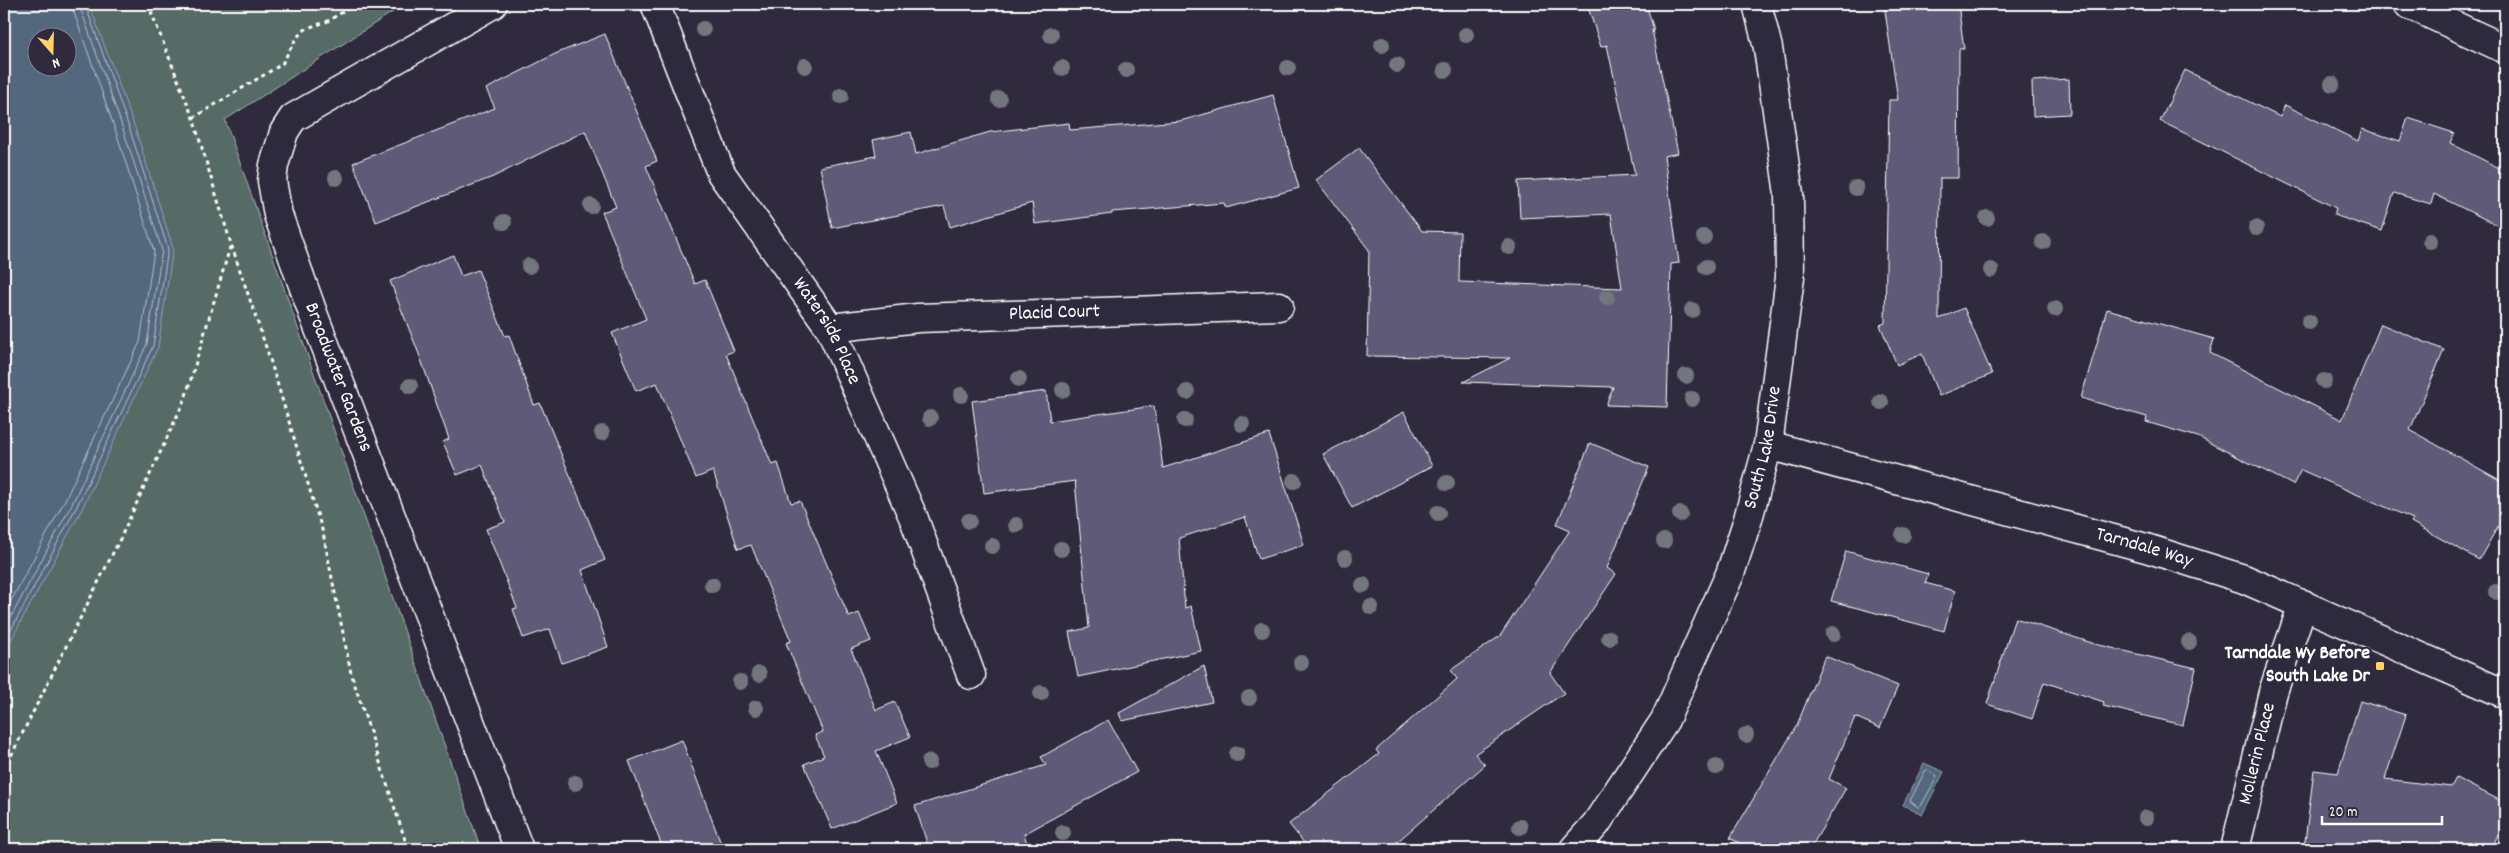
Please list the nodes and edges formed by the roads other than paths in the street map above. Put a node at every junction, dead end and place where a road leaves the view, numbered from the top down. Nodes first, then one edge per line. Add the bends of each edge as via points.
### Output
1 (493, 4) edge
2 (655, 4) edge
3 (1757, 4) edge
4 (2408, 4) edge
5 (2505, 49) edge
6 (1279, 306) dead end
7 (830, 328) junction
8 (1768, 445) junction
9 (2303, 604) junction
10 (971, 675) dead end
11 (2505, 694) edge
12 (519, 849) edge
13 (1574, 849) edge
14 (2235, 849) edge

1 - 12 street, Broadwater Gardens via 293,118 284,132 272,181 278,215 314,316
2 - 7 street, Waterside Place via 720,173
3 - 8 street, South Lake Drive via 1768,48 1788,194 1790,277
4 - 5 street
6 - 7 street, Placid Court via 918,318
7 - 10 street, Waterside Place via 914,520
8 - 9 street, Tarndale Way via 2146,548 2244,579
8 - 13 street, South Lake Drive via 1730,574 1665,720 1596,824
9 - 11 street, Tarndale Way
9 - 14 street, Mollerin Place via 2274,692

